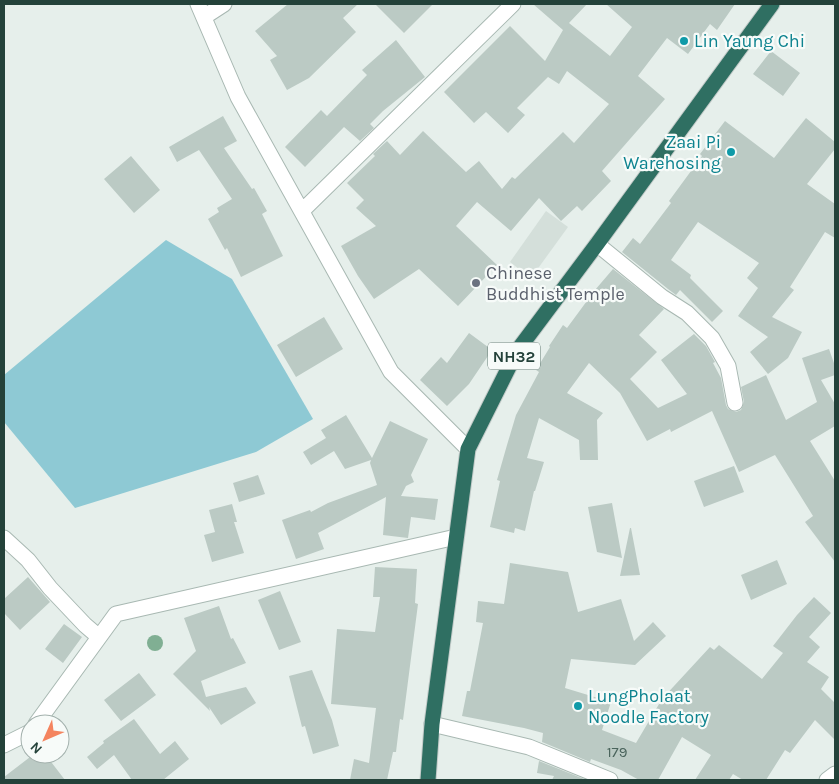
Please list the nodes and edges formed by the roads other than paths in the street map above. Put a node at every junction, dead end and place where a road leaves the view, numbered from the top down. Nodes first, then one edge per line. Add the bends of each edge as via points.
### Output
1 (224, 4) edge
2 (514, 4) edge
3 (772, 4) edge
4 (201, 10) edge
5 (302, 211) junction
6 (597, 244) junction
7 (735, 403) dead end
8 (468, 449) junction
9 (456, 537) junction
10 (4, 538) edge
11 (99, 637) junction
12 (43, 714) edge
13 (432, 724) junction
14 (20, 737) edge
15 (4, 745) edge
16 (835, 774) edge
17 (428, 780) edge
18 (610, 780) edge
19 (828, 780) edge

1 - 4 street
2 - 5 street
3 - 6 highway, NH32
4 - 5 street via 238,97
5 - 8 street via 391,372
6 - 7 street via 662,297 687,313 712,338 728,366
6 - 8 highway, NH32 via 517,351
8 - 9 highway, NH32
9 - 11 street via 116,614
9 - 13 highway, NH32
10 - 11 street via 28,560 84,625
11 - 12 street
13 - 17 highway, NH32
13 - 18 street via 529,747
14 - 15 street
16 - 19 street

